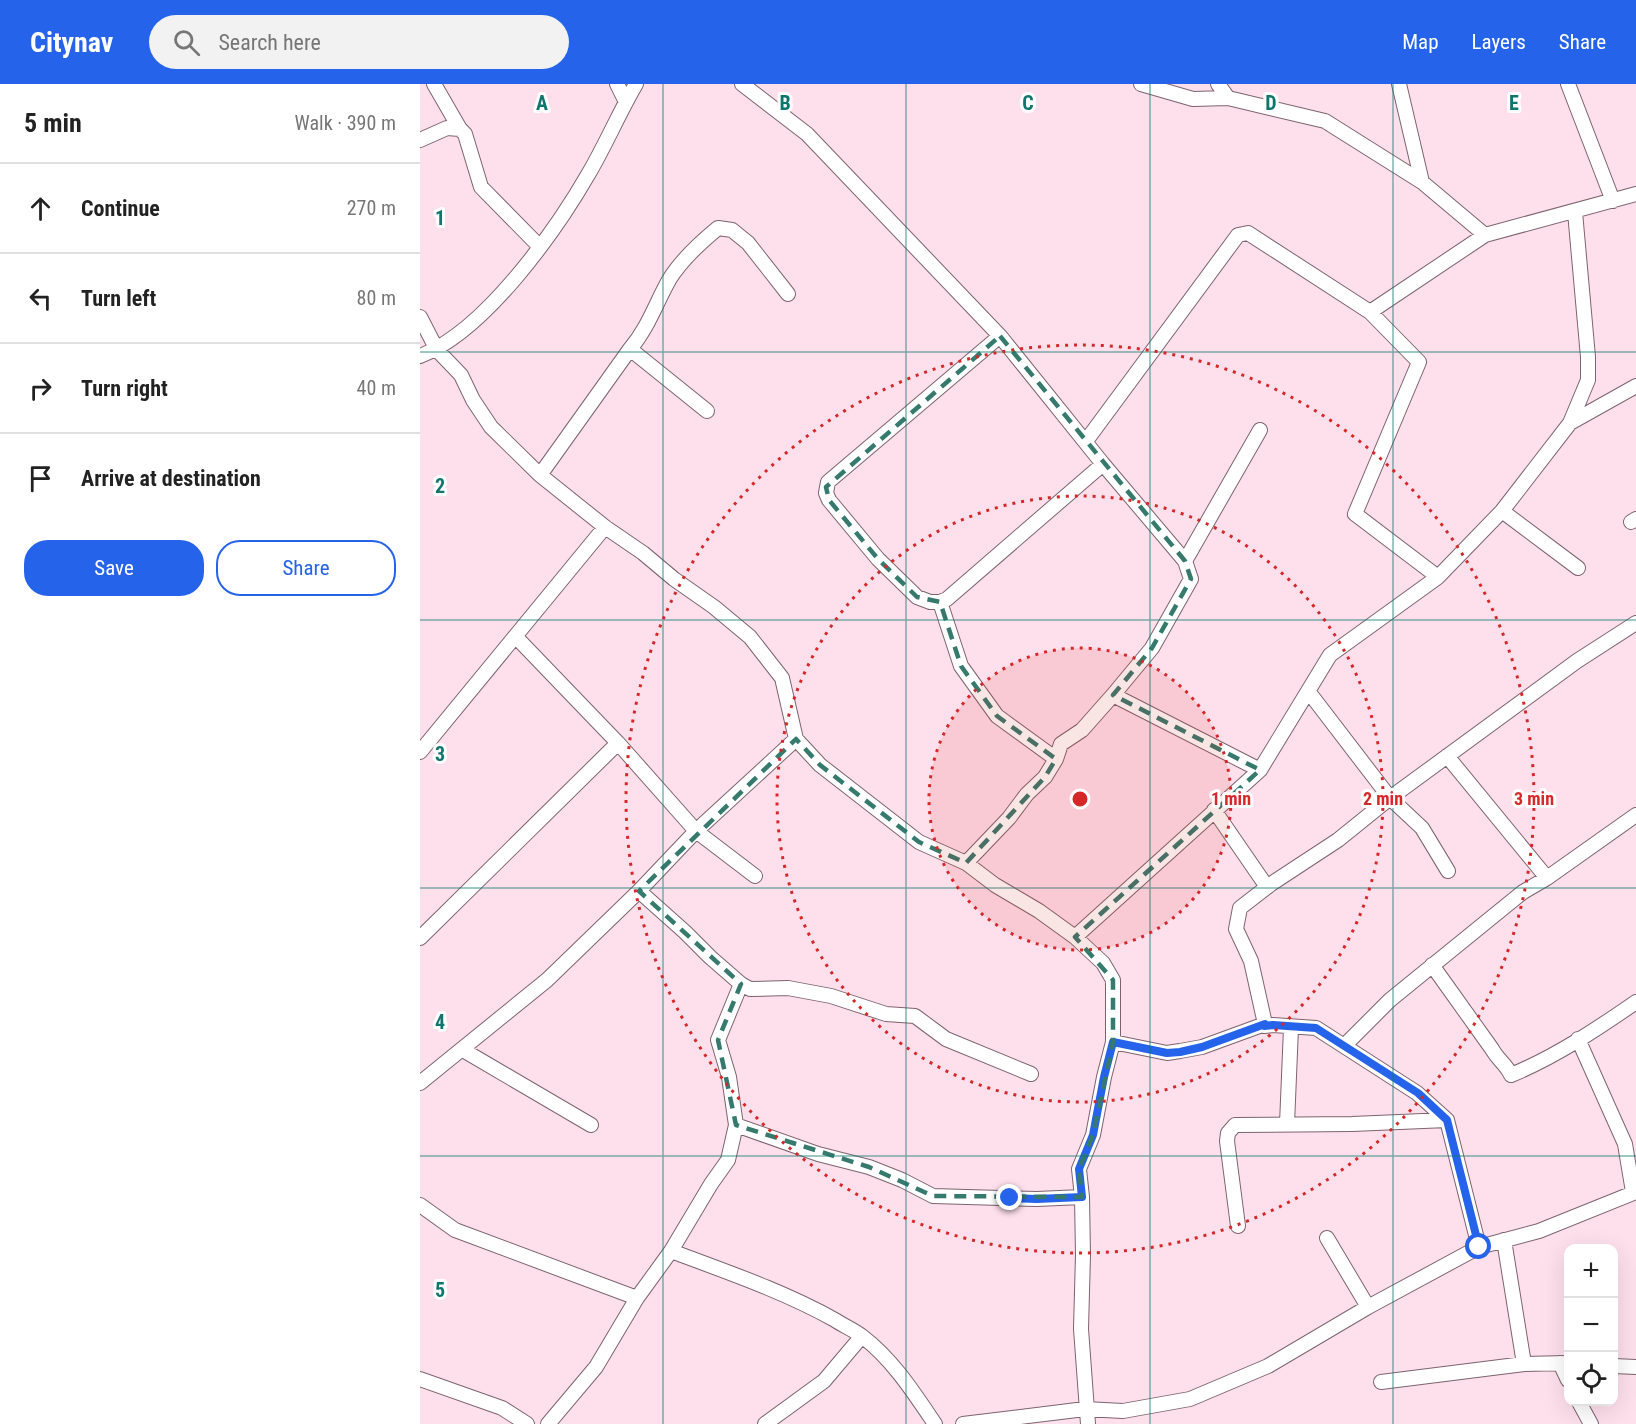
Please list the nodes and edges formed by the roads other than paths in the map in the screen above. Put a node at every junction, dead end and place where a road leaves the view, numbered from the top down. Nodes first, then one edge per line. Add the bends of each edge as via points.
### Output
1 (434, 84) edge
2 (617, 84) edge
3 (636, 84) edge
4 (742, 84) edge
5 (1141, 84) edge
6 (1218, 84) edge
7 (1399, 84) edge
8 (1568, 84) edge
9 (1228, 98) junction
10 (626, 102) junction
11 (460, 129) junction
12 (420, 140) edge
13 (1422, 182) junction
14 (1636, 194) edge
15 (1613, 201) junction
16 (1575, 212) junction
17 (1485, 235) junction
18 (540, 247) junction
19 (788, 294) dead end
20 (1370, 312) junction
21 (420, 317) edge
22 (1000, 336) junction
23 (630, 349) junction
24 (437, 350) junction
25 (420, 356) edge
26 (1636, 386) edge
27 (707, 411) dead end
28 (1570, 423) junction
29 (1260, 430) dead end
30 (1086, 441) junction
31 (1103, 465) junction
32 (540, 475) junction
33 (1502, 511) junction
34 (605, 527) junction
35 (1185, 561) junction
36 (1578, 567) dead end
37 (1438, 577) junction
38 (940, 602) junction
39 (1636, 623) edge
40 (516, 637) junction
41 (1308, 691) junction
42 (1113, 695) junction
43 (796, 739) junction
44 (618, 743) junction
45 (420, 752) edge
46 (1447, 756) junction
47 (1056, 759) junction
48 (1260, 770) junction
49 (1390, 798) junction
50 (1214, 810) junction
51 (1636, 815) edge
52 (696, 831) junction
53 (966, 863) junction
54 (1448, 871) dead end
55 (755, 876) dead end
56 (1547, 878) junction
57 (1267, 887) junction
58 (639, 891) junction
59 (1075, 937) junction
60 (420, 938) edge
61 (1432, 965) junction
62 (741, 984) junction
63 (1636, 1002) edge
64 (1265, 1024) junction
65 (1291, 1028) junction
66 (1578, 1040) junction
67 (1113, 1042) junction
68 (1344, 1046) junction
69 (463, 1050) junction
70 (1031, 1074) dead end
71 (420, 1083) edge
72 (1447, 1120) junction
73 (1287, 1124) junction
74 (591, 1125) dead end
75 (736, 1125) junction
76 (1634, 1192) edge
77 (1082, 1197) junction
78 (420, 1205) edge
79 (1238, 1226) dead end
80 (1327, 1238) dead end
81 (1504, 1240) junction
82 (1479, 1247) junction
83 (671, 1251) junction
84 (637, 1298) junction
85 (1368, 1307) junction
86 (862, 1336) junction
87 (1564, 1363) edge
88 (1524, 1364) junction
89 (1618, 1366) edge
90 (1636, 1367) edge
91 (420, 1379) edge
92 (1381, 1382) dead end
93 (1582, 1406) edge
94 (1085, 1409) junction
95 (527, 1424) edge
96 (548, 1424) edge
97 (765, 1424) edge
98 (935, 1424) edge
99 (963, 1424) edge
100 (1088, 1424) edge
101 (1591, 1424) edge

1 - 11 street
2 - 10 street
3 - 10 street
4 - 22 street via 807,134
5 - 9 street via 1193,99
6 - 9 street
7 - 13 street
8 - 15 street
9 - 13 street via 1325,122
10 - 18 street via 588,174
11 - 12 street via 447,128
11 - 18 street via 482,187
13 - 17 street
14 - 15 street
15 - 16 street
16 - 17 street
16 - 28 street via 1588,380
17 - 20 street
18 - 24 street via 484,312
19 - 23 street via 748,243 732,230 718,228 670,278 642,336
20 - 30 street via 1248,233 1238,235
20 - 37 street via 1419,362 1355,514
21 - 24 street
22 - 30 street
22 - 38 street via 826,487 829,500 878,558 917,597
23 - 27 street
23 - 32 street
24 - 25 street
24 - 32 street via 460,375 491,427
26 - 28 street
28 - 33 street
29 - 35 street
30 - 31 street
31 - 35 street
31 - 38 street
32 - 34 street
33 - 36 street
33 - 37 street
34 - 40 street
34 - 43 street via 750,637 783,678
35 - 42 street via 1191,579 1152,648
37 - 41 street via 1330,655
38 - 47 street via 962,666 979,692 998,716
39 - 46 street
40 - 44 street
40 - 45 street
41 - 48 street
41 - 49 street
42 - 47 street via 1082,730 1061,744
42 - 48 street
43 - 52 street
43 - 53 street via 820,765 919,842
44 - 52 street
44 - 60 street
46 - 49 street
46 - 56 street
47 - 53 street via 1045,777
48 - 50 street
49 - 54 street via 1422,828
49 - 57 street via 1338,840
50 - 57 street
50 - 59 street
51 - 56 street
52 - 55 street
52 - 58 street
53 - 59 street
56 - 61 street via 1523,892
57 - 64 street via 1240,908 1236,929 1251,961
58 - 62 street
58 - 69 street via 547,980
59 - 67 street via 1103,963 1113,980
61 - 66 street via 1511,1075
61 - 68 street via 1390,999
62 - 70 street via 750,989 788,988 831,996 886,1014 915,1016 946,1039
62 - 75 street via 718,1040 729,1077
63 - 66 street
64 - 65 street
64 - 67 street via 1180,1052
65 - 68 street via 1316,1028
65 - 73 street
66 - 76 street via 1625,1144
67 - 77 street via 1093,1135 1079,1169
68 - 72 street via 1418,1093
69 - 71 street
69 - 74 street
72 - 73 street
72 - 82 street
73 - 79 street via 1235,1125 1228,1133
75 - 77 street via 869,1167 933,1196
75 - 83 street via 728,1160
76 - 81 street via 1539,1231
77 - 94 street
78 - 84 street via 455,1230
80 - 85 street
81 - 82 street
81 - 88 street
82 - 85 street
83 - 84 street
83 - 86 street via 808,1305
84 - 96 street via 596,1367
85 - 94 street via 1268,1366 1190,1399 1123,1411
86 - 97 street via 824,1381
86 - 98 street via 887,1359
87 - 88 street
88 - 92 street
89 - 90 street
91 - 95 street via 502,1408
93 - 101 street
94 - 99 street
94 - 100 street

